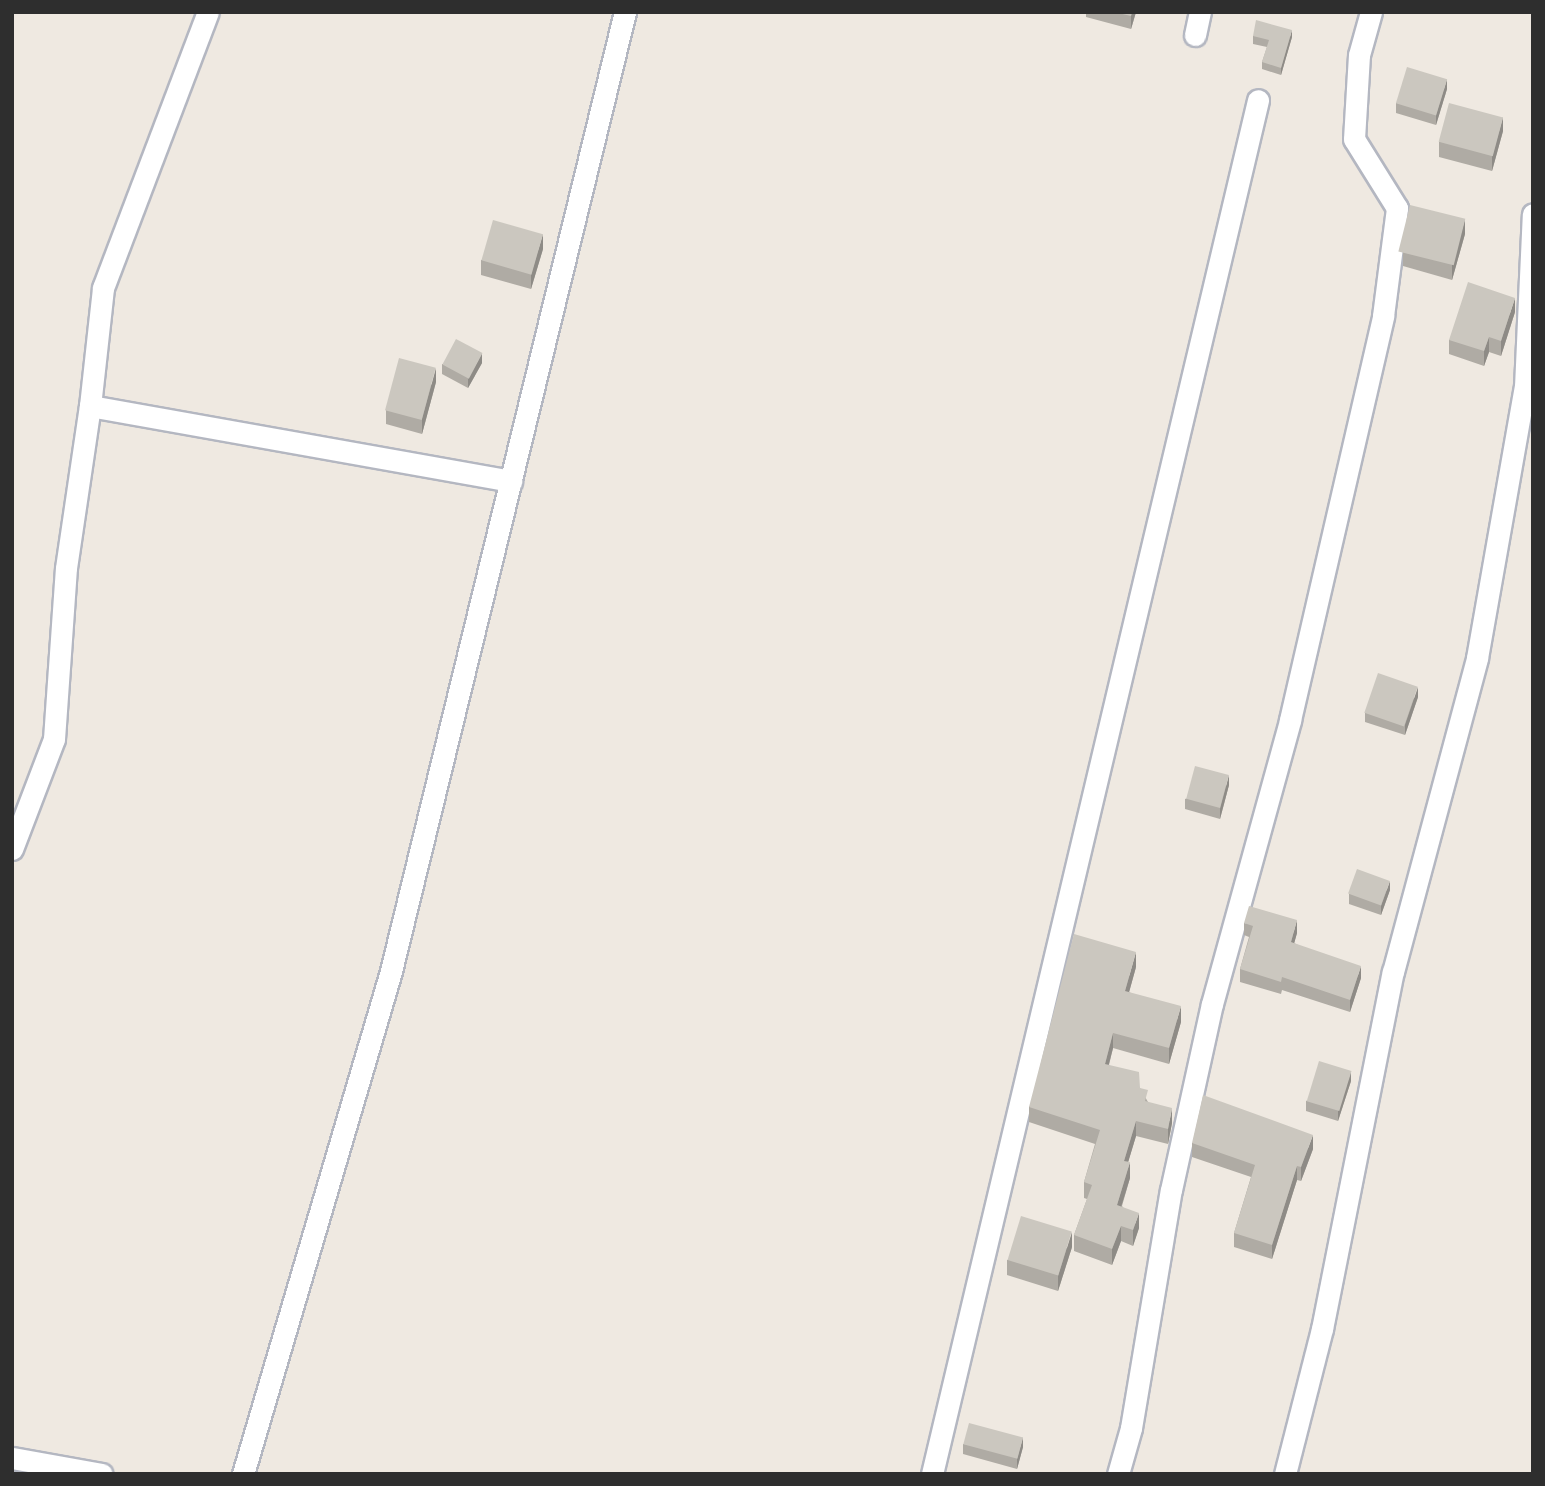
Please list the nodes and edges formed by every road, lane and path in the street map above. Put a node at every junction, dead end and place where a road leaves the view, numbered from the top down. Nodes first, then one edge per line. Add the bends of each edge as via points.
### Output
1 (208, 12) edge
2 (625, 12) edge
3 (1200, 12) edge
4 (1371, 12) edge
5 (1195, 35) dead end
6 (1258, 100) dead end
7 (1533, 214) edge
8 (90, 406) junction
9 (511, 481) junction
10 (12, 849) edge
11 (12, 1458) edge
12 (103, 1474) edge
13 (243, 1474) edge
14 (932, 1474) edge
15 (1118, 1474) edge
16 (1285, 1474) edge

1 - 8 street via 103,288
2 - 9 street
3 - 5 street
4 - 15 street via 1359,55 1354,139 1396,208 1383,316 1290,720 1212,1004 1171,1190 1131,1428
6 - 14 street
7 - 16 street via 1525,387 1477,658 1393,972 1322,1329
8 - 9 street
8 - 10 street via 66,568 54,739
9 - 13 street via 391,971
11 - 12 street

